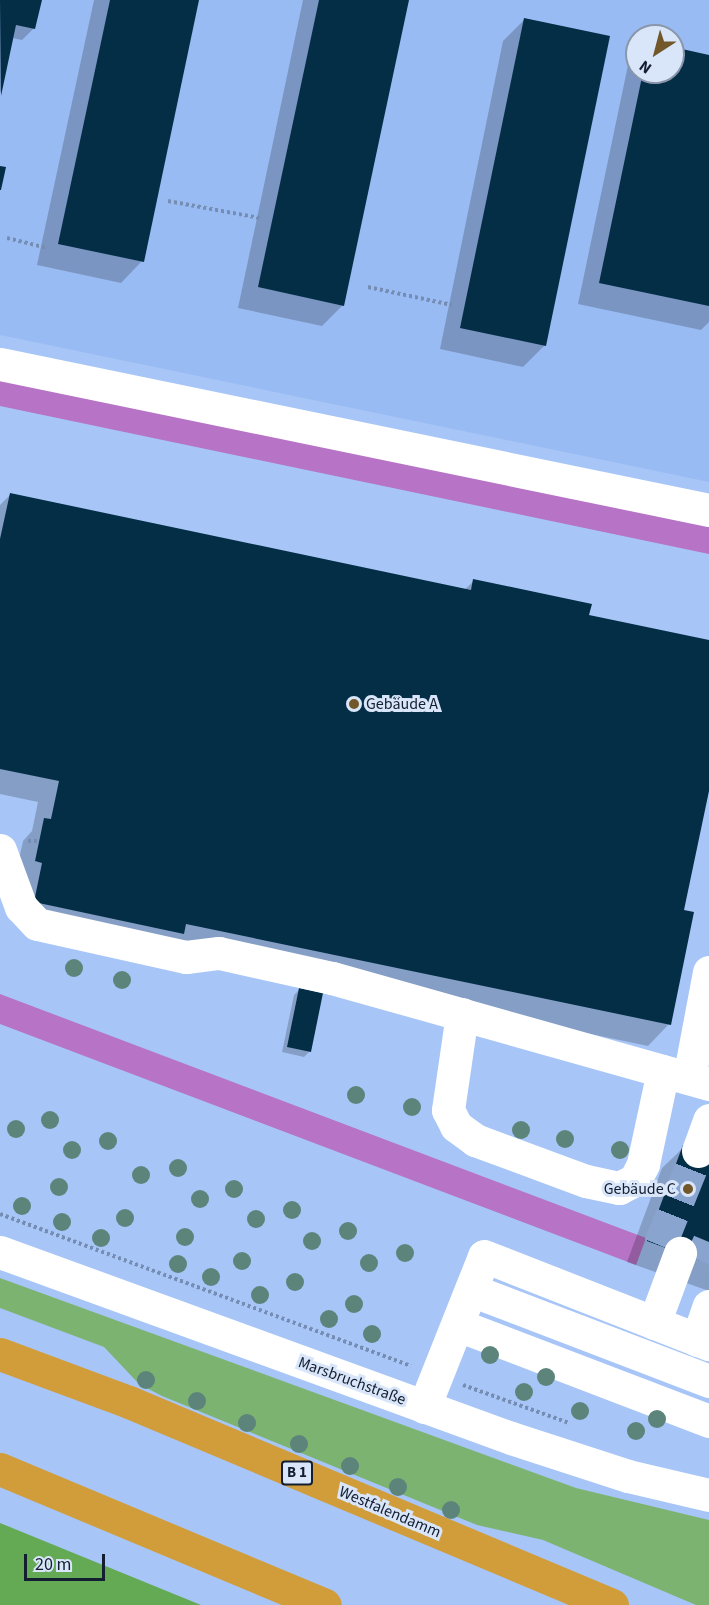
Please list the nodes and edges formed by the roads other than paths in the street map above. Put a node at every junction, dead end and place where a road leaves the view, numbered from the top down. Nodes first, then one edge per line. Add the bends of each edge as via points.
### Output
1 (0, 364) edge
2 (709, 510) edge
3 (0, 850) edge
4 (709, 972) edge
5 (462, 1014) junction
6 (687, 1078) edge
7 (709, 1119) edge
8 (698, 1151) tunnel mouth
9 (0, 1252) edge
10 (709, 1306) edge
11 (464, 1308) junction
12 (674, 1330) edge
13 (0, 1354) edge
14 (709, 1381) edge
15 (709, 1402) edge
16 (424, 1407) junction
17 (709, 1421) edge
18 (0, 1469) edge
19 (709, 1495) edge
20 (325, 1605) edge
21 (612, 1605) edge

1 - 2 street
3 - 5 street via 21,907 37,924 186,957 219,952
4 - 6 street
5 - 6 street
5 - 6 street via 448,1110 456,1126 475,1140 586,1180 619,1188 635,1180
7 - 8 street
9 - 16 street, Marsbruchstraße
10 - 12 street
11 - 12 street via 484,1256
11 - 14 street
11 - 15 street
11 - 16 street
11 - 17 street
12 - 12 street via 681,1253
13 - 21 highway, Westfalendamm / B 1 via 129,1402
16 - 19 street, Marsbruchstraße via 628,1476
18 - 20 highway

